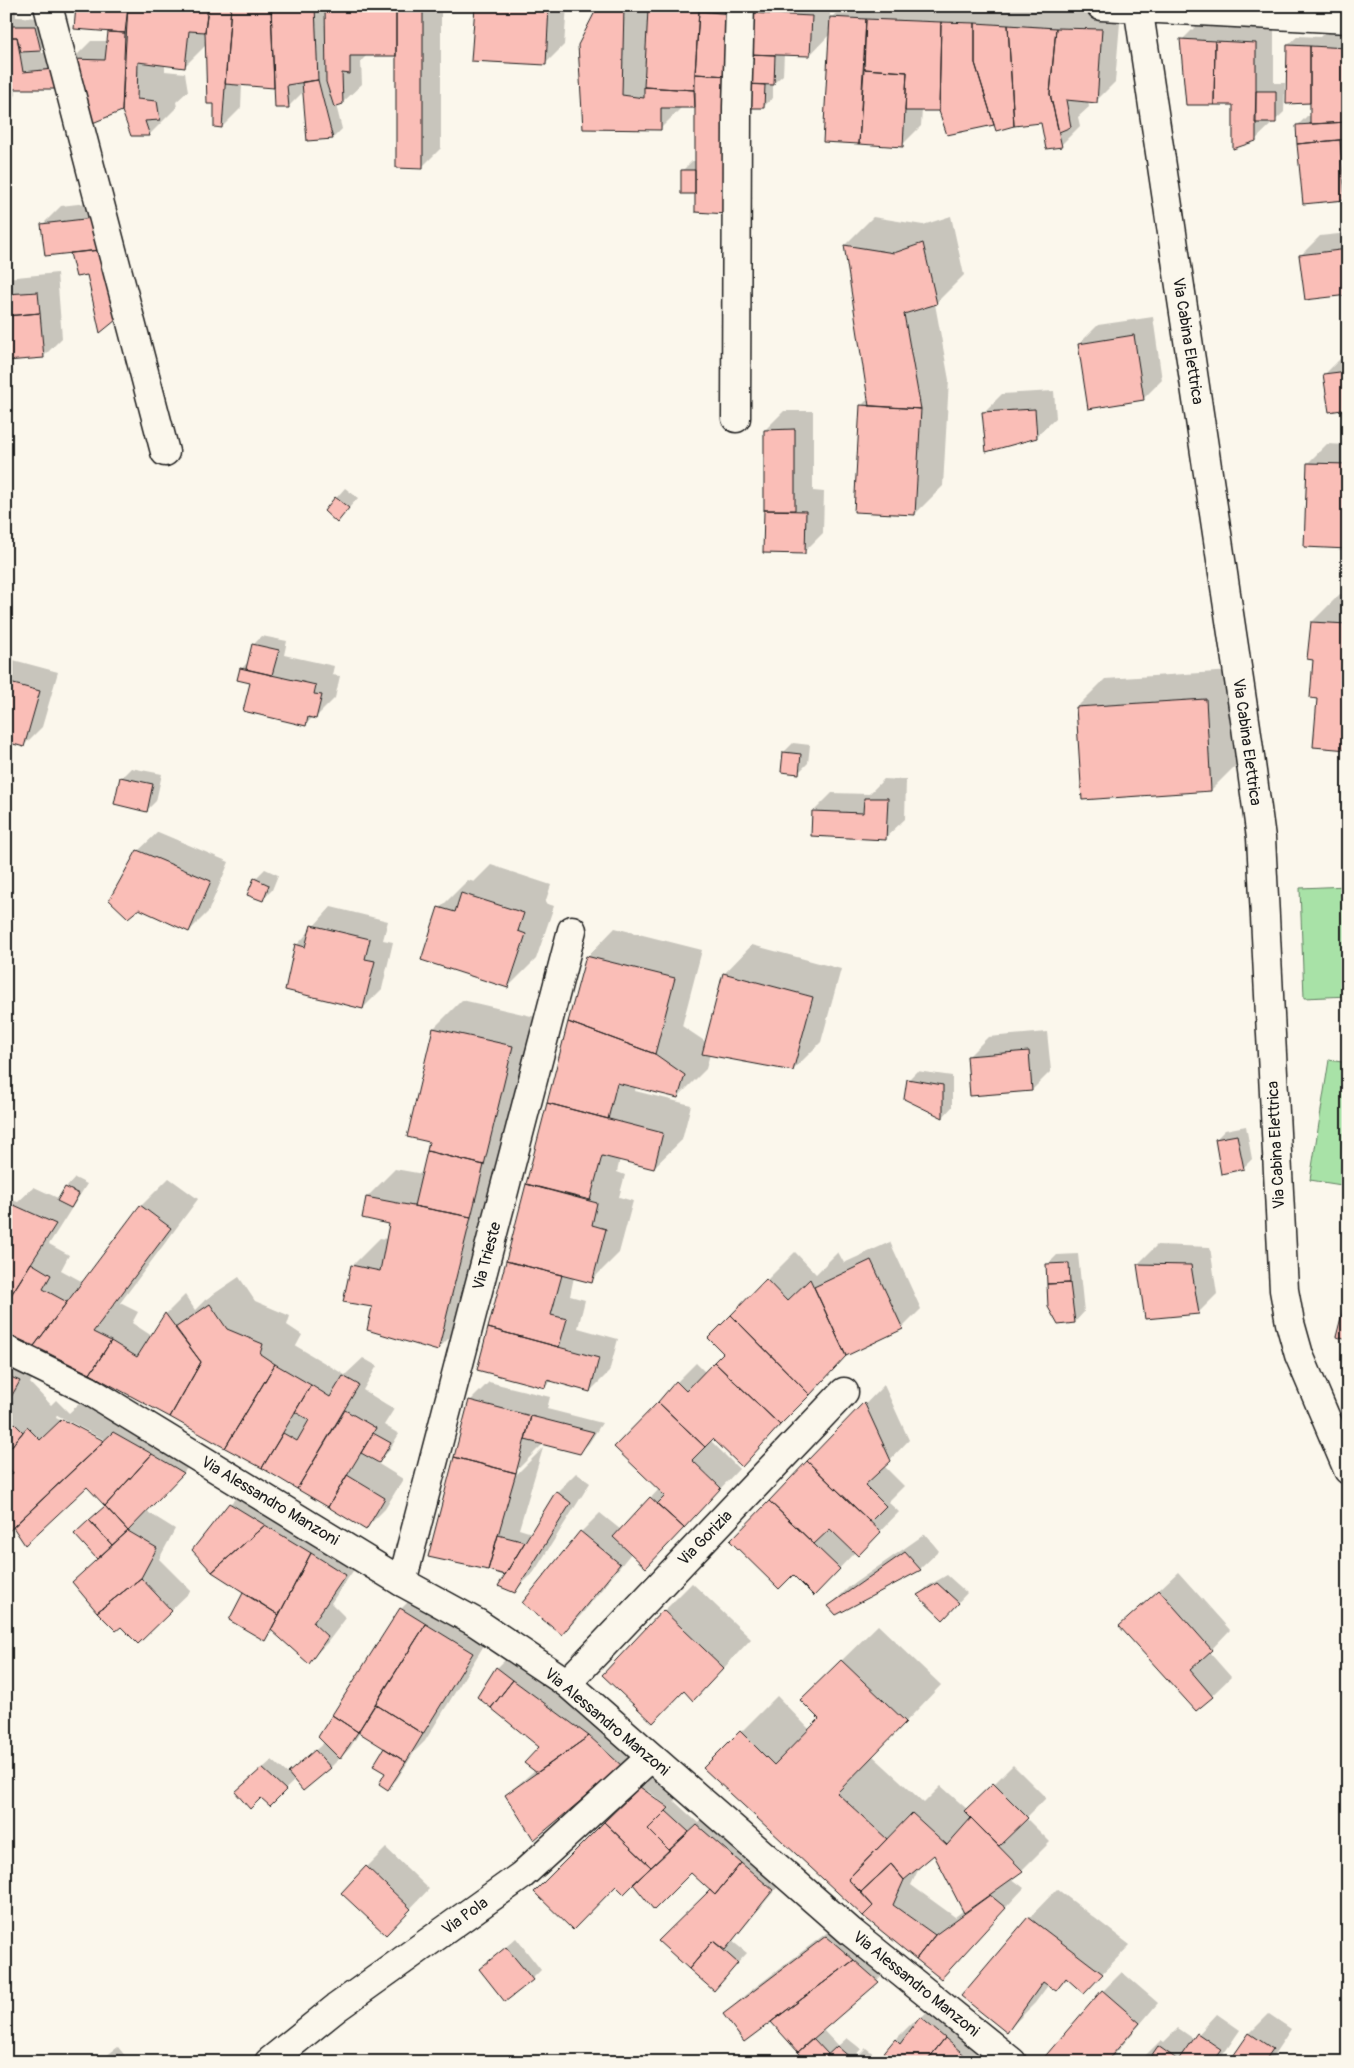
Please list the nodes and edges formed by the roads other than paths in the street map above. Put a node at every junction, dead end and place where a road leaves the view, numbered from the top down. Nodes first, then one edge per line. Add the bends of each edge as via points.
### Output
1 (48, 6) edge
2 (740, 6) edge
3 (1101, 6) edge
4 (1138, 7) edge
5 (1348, 19) edge
6 (736, 418) dead end
7 (165, 452) dead end
8 (572, 930) dead end
9 (6, 1350) edge
10 (844, 1392) dead end
11 (1348, 1470) edge
12 (402, 1582) junction
13 (566, 1683) junction
14 (650, 1758) junction
15 (269, 2062) edge
16 (1012, 2062) edge

1 - 7 street
2 - 6 street
3 - 4 street
4 - 5 street
4 - 11 street, Via Cabina Elettrica via 1261,838 1284,1290 1300,1354
8 - 12 street, Via Trieste
9 - 12 street, Via Alessandro Manzoni via 88,1390
10 - 13 street, Via Gorizia
12 - 13 street, Via Alessandro Manzoni via 477,1622
13 - 14 street, Via Alessandro Manzoni
14 - 15 street, Via Pola via 522,1876 336,2008
14 - 16 street, Via Alessandro Manzoni via 851,1932

